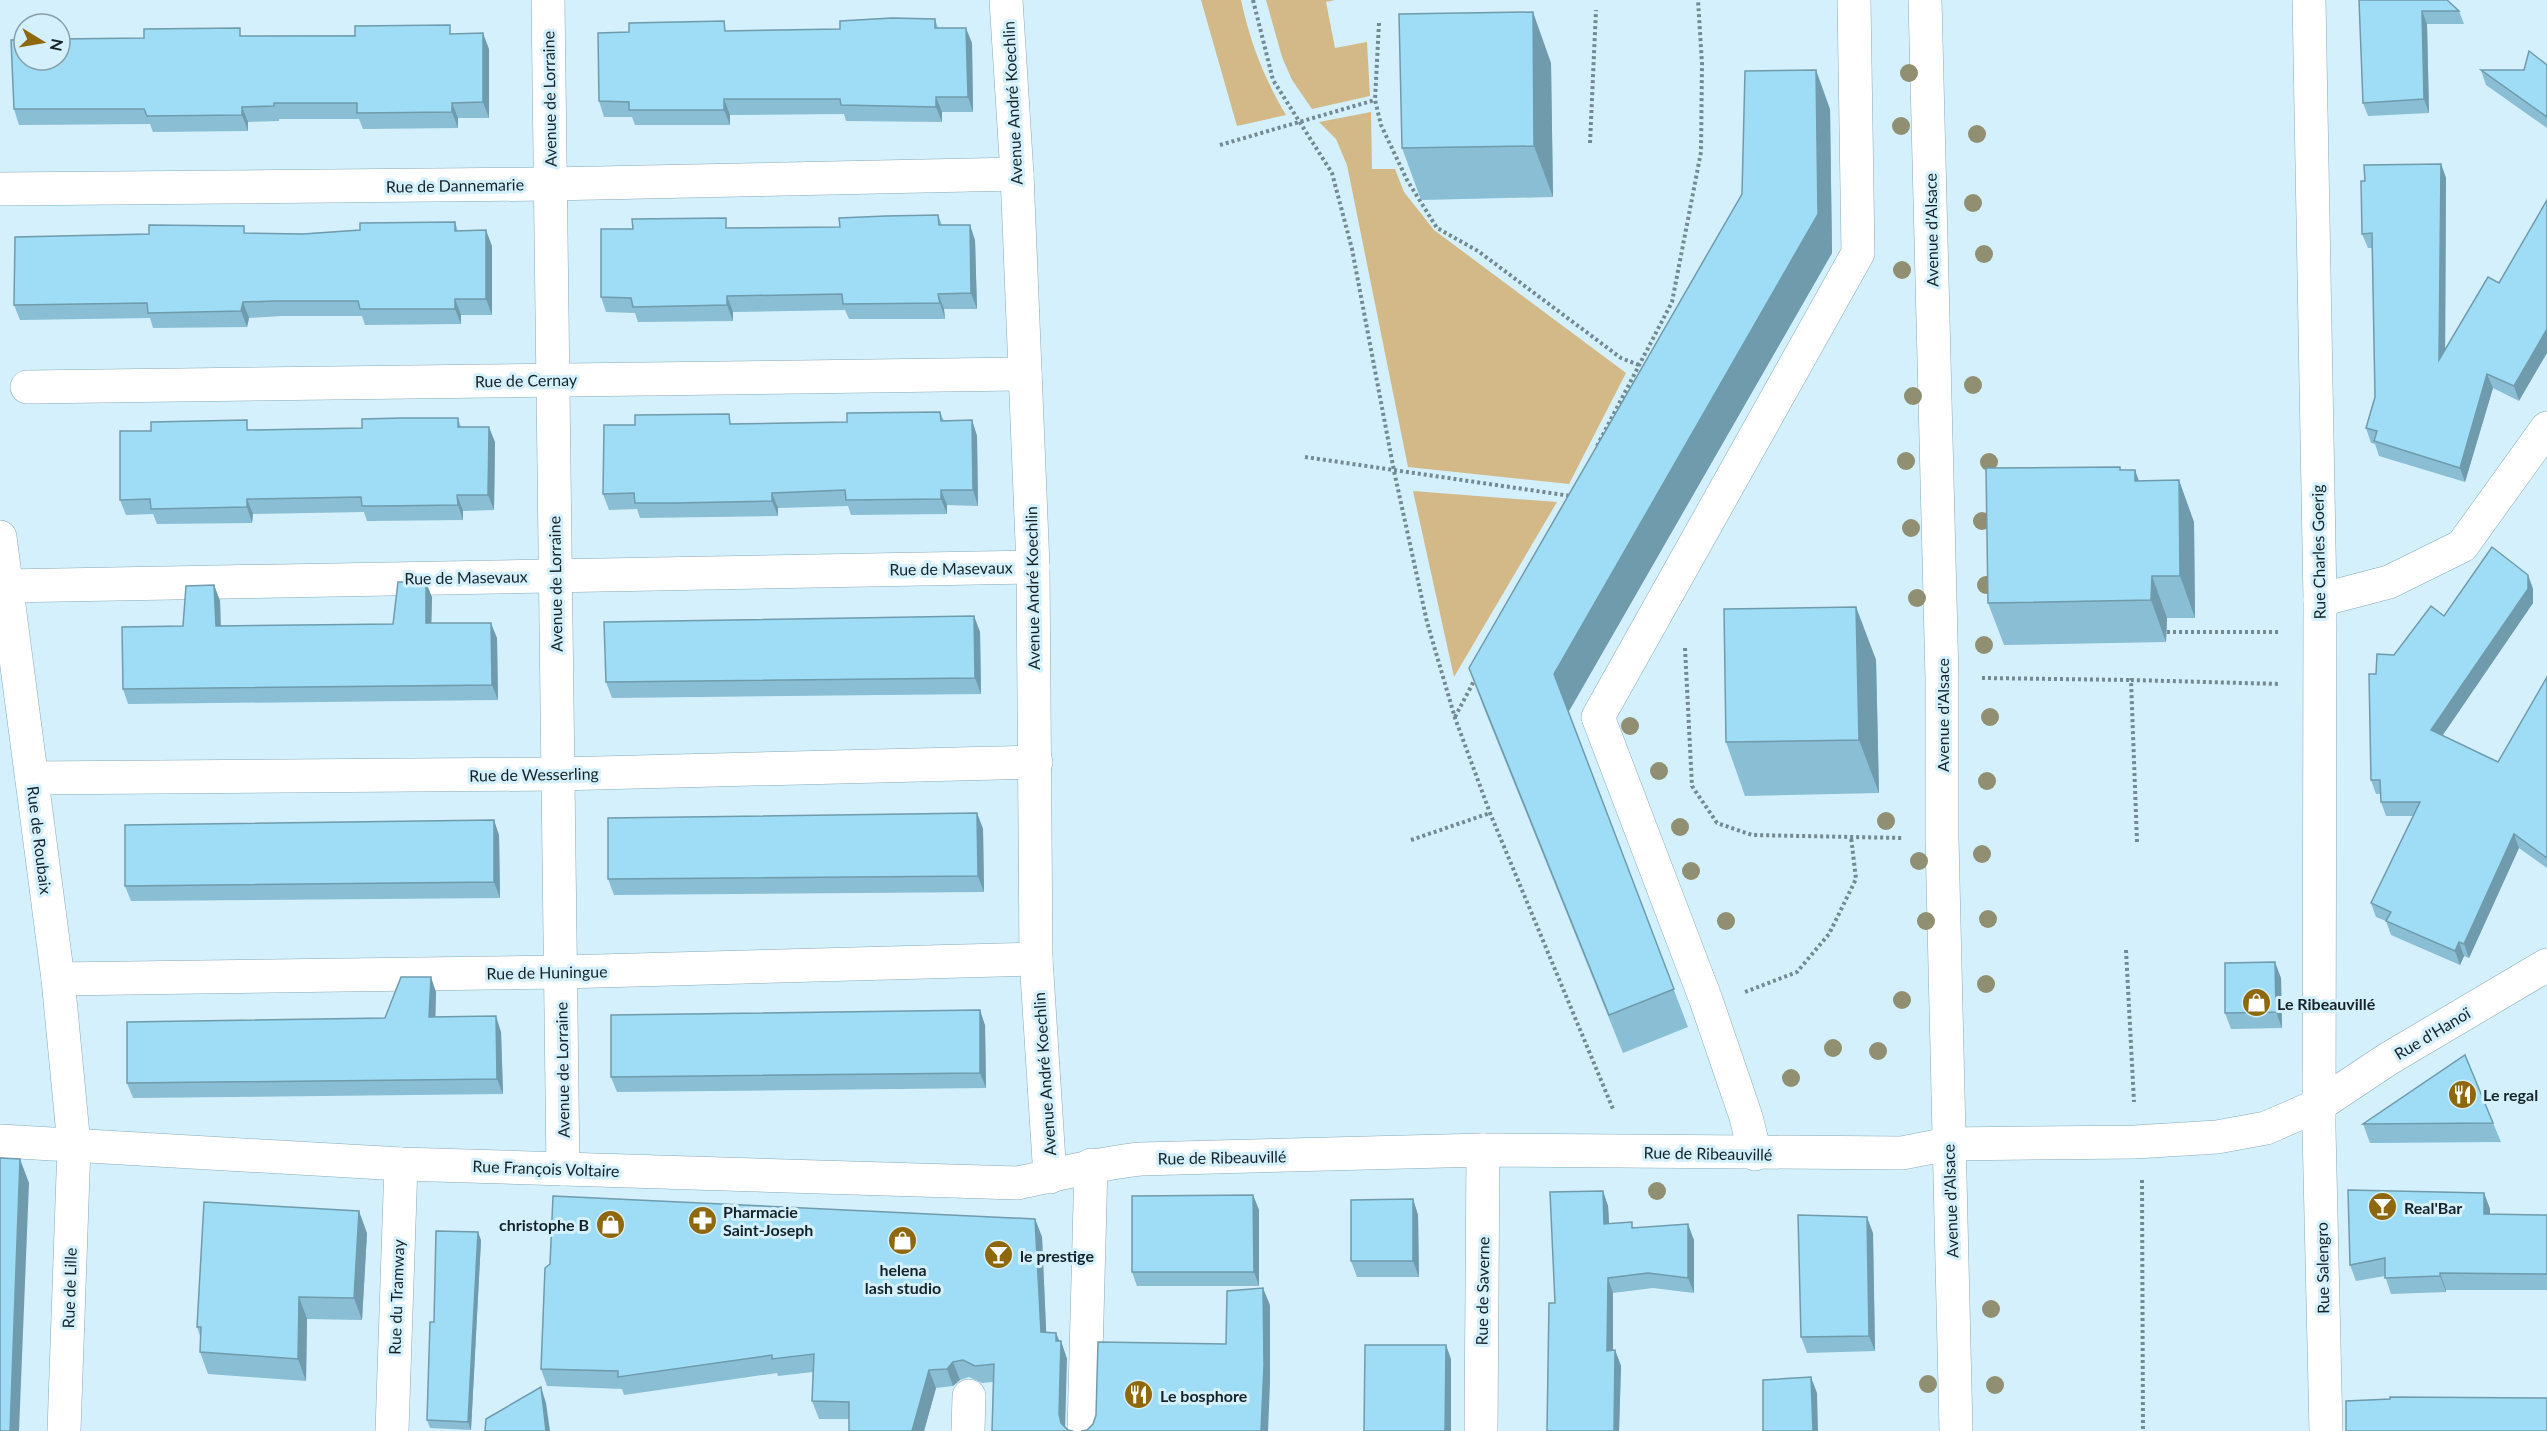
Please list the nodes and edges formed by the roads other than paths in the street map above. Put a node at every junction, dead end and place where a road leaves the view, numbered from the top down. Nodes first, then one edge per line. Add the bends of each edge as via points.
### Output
1 (548, 0) edge
2 (1006, 0) edge
3 (1854, 0) edge
4 (1925, 0) edge
5 (2309, 0) edge
6 (1017, 174) junction
7 (550, 184) junction
8 (1, 189) edge
9 (1025, 374) junction
10 (552, 379) junction
11 (27, 387) dead end
12 (2547, 428) edge
13 (0, 537) edge
14 (1033, 567) junction
15 (555, 575) junction
16 (6, 586) junction
17 (2320, 600) junction
18 (1036, 762) junction
19 (558, 774) junction
20 (32, 778) junction
21 (1036, 959) junction
22 (2547, 965) edge
23 (561, 972) junction
24 (58, 980) junction
25 (2319, 1105) junction
26 (0, 1141) edge
27 (1948, 1144) junction
28 (74, 1145) junction
29 (1484, 1150) junction
30 (1755, 1154) junction
31 (401, 1164) junction
32 (1091, 1165) junction
33 (563, 1169) junction
34 (1050, 1177) junction
35 (969, 1396) dead end
36 (64, 1431) edge
37 (392, 1431) edge
38 (968, 1431) edge
39 (1084, 1431) edge
40 (1481, 1431) edge
41 (1956, 1431) edge
42 (2326, 1431) edge

1 - 7 street, Avenue de Lorraine
2 - 6 street, Avenue André Koechlin
3 - 30 street via 1858,253 1598,717 1706,1000
4 - 27 street, Avenue d'Alsace via 1942,678
5 - 17 street, Rue Charles Goerig
6 - 7 street, Rue de Dannemarie
6 - 9 street, Avenue André Koechlin
7 - 8 street, Rue de Dannemarie
7 - 10 street, Avenue de Lorraine
9 - 10 street, Rue de Cernay
9 - 14 street, Avenue André Koechlin
10 - 11 street, Rue de Cernay
10 - 15 street, Avenue de Lorraine
12 - 17 street via 2462,546 2389,582
13 - 16 street, Rue de Roubaix
14 - 15 street, Rue de Masevaux
14 - 18 street, Avenue André Koechlin
15 - 16 street, Rue de Masevaux
15 - 19 street, Avenue de Lorraine
16 - 20 street, Rue de Roubaix
17 - 25 street, Rue Charles Goerig
18 - 19 street, Rue de Wesserling
18 - 21 street, Avenue André Koechlin
19 - 20 street, Rue de Wesserling
19 - 23 street, Avenue de Lorraine
20 - 24 street, Rue de Roubaix
21 - 23 street, Rue de Huningue
21 - 34 street, Avenue André Koechlin
22 - 25 street, Rue d'Hanoï via 2388,1059
23 - 24 street, Rue de Huningue
23 - 33 street, Avenue de Lorraine
24 - 28 street, Rue de Roubaix
25 - 27 street, Rue de Ribeauvillé via 2266,1128 2217,1137
25 - 42 street, Rue Salengro
26 - 28 street, Rue François Voltaire
27 - 30 street, Rue de Ribeauvillé via 1902,1153
27 - 41 street, Avenue d'Alsace
28 - 31 street, Rue François Voltaire
28 - 36 street, Rue de Lille
29 - 30 street, Rue de Ribeauvillé
29 - 32 street, Rue de Ribeauvillé via 1141,1159
29 - 40 street, Rue de Saverne
31 - 33 street, Rue François Voltaire
31 - 37 street, Rue du Tramway
32 - 34 street, Rue François Voltaire
32 - 39 street
33 - 34 street, Rue François Voltaire via 1017,1183
35 - 38 street

